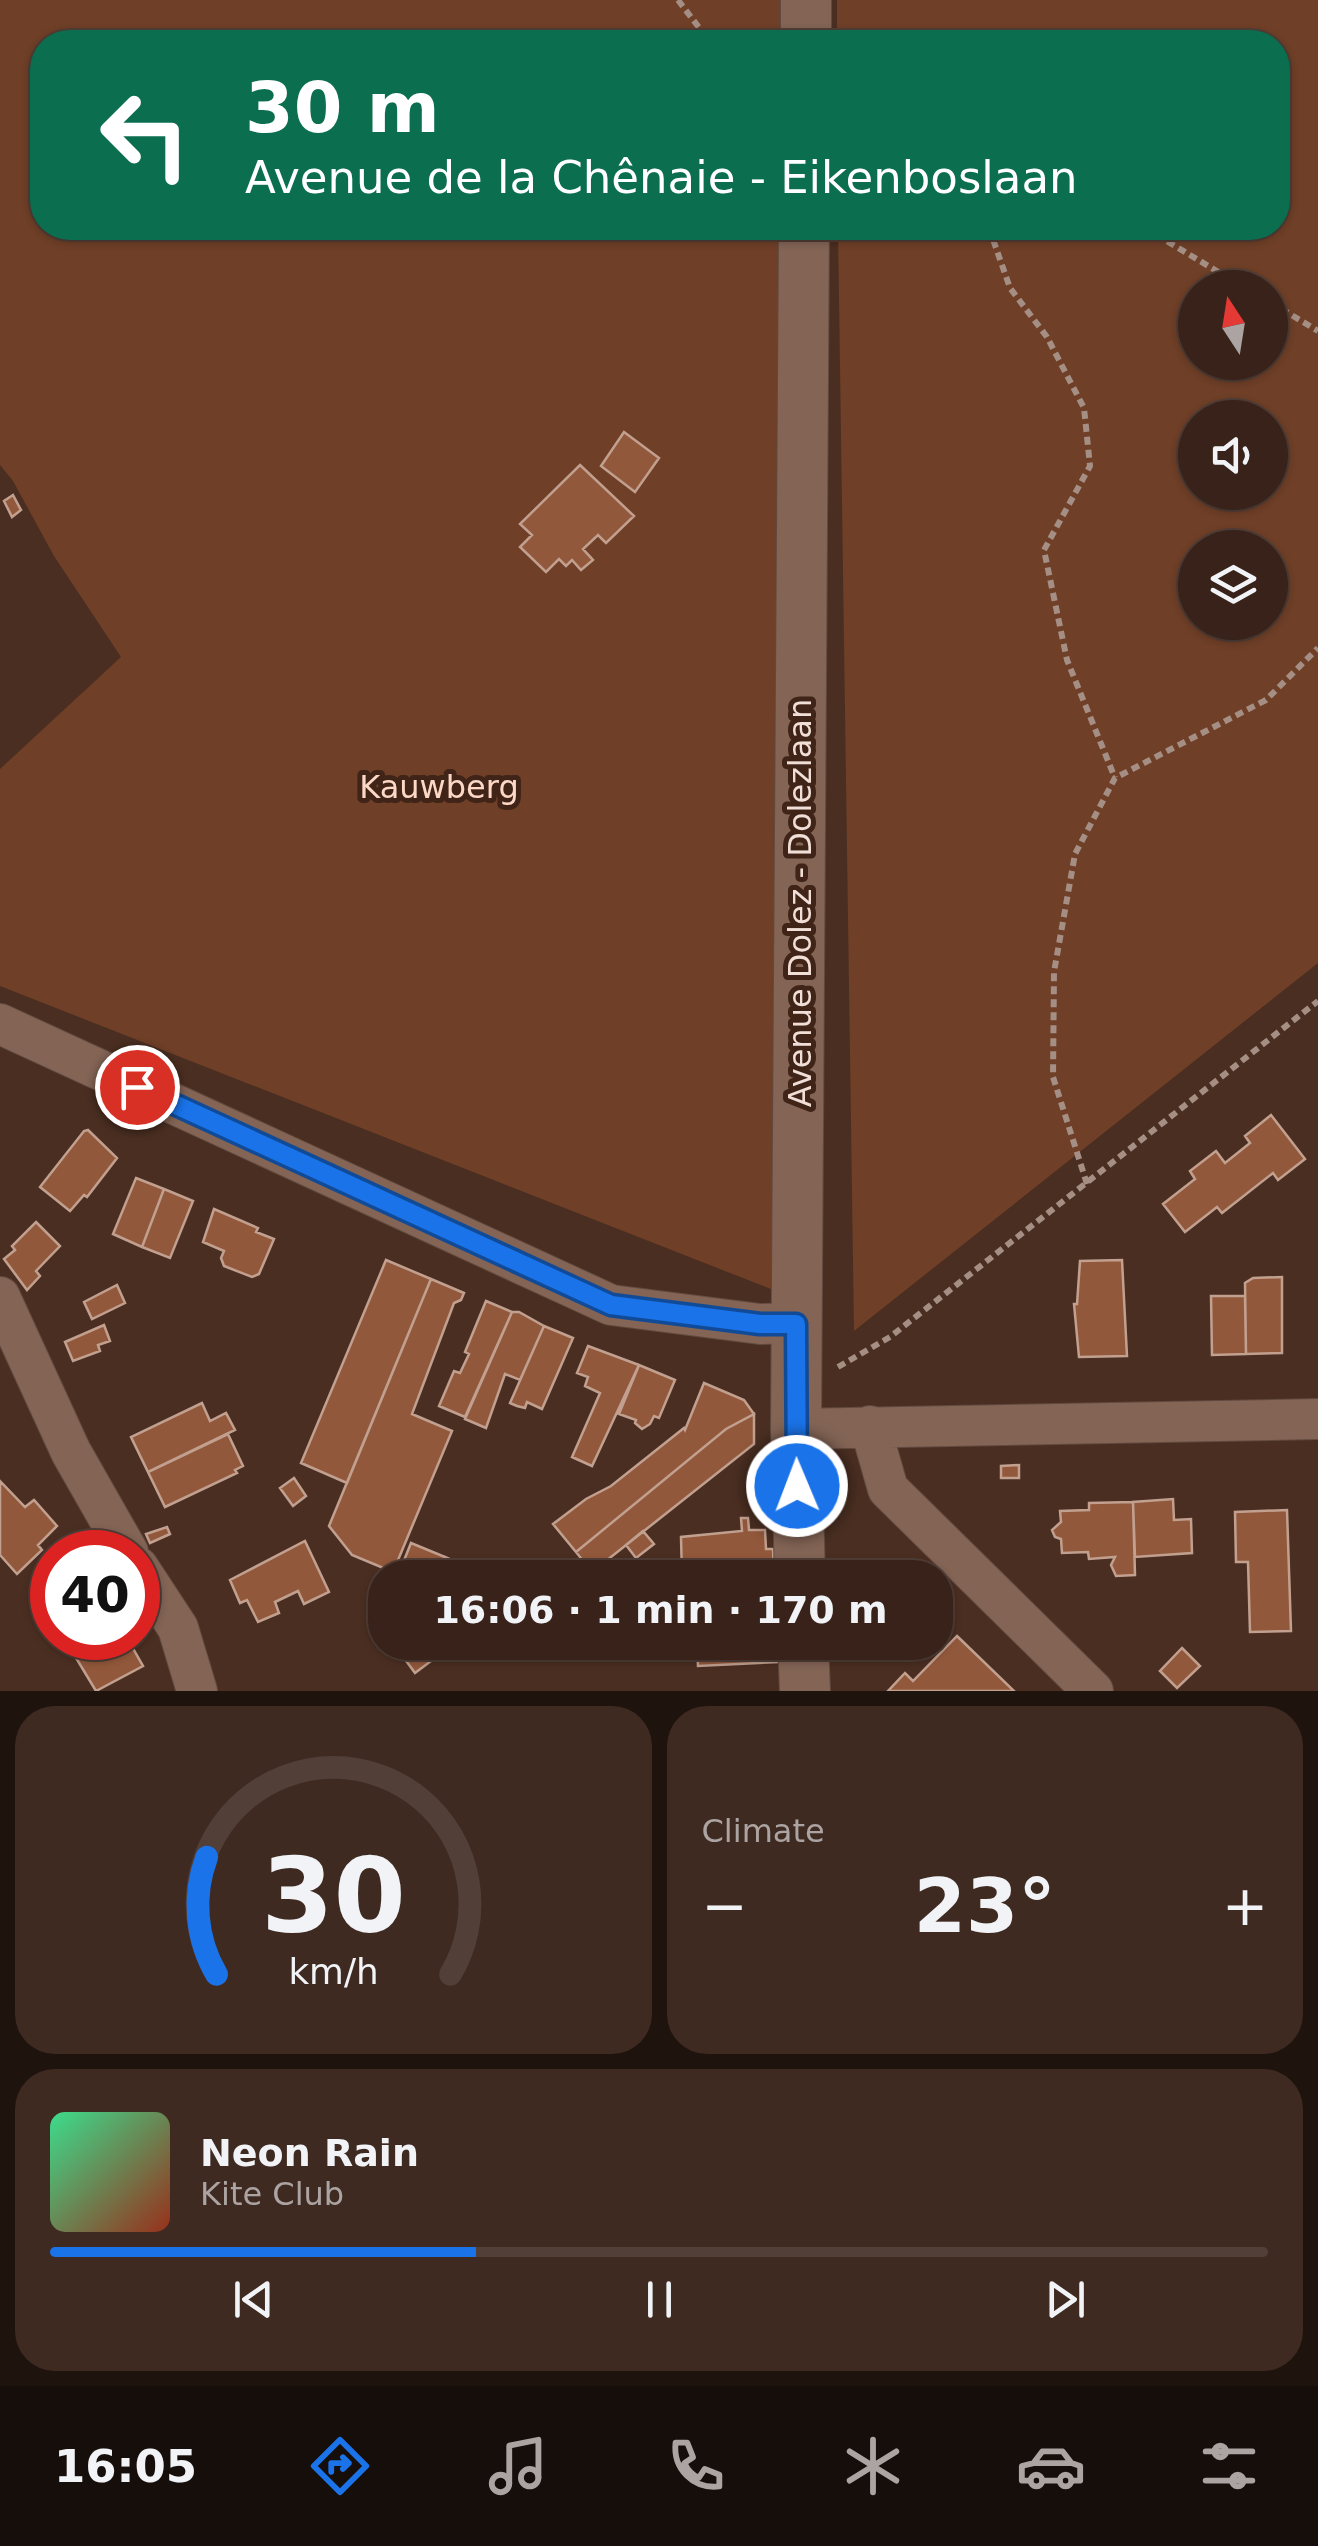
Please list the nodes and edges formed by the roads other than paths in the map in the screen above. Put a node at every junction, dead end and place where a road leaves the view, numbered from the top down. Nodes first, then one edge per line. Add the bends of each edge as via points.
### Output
1 (806, 0) edge
2 (806, 30) edge
3 (804, 240) edge
4 (0, 1024) edge
5 (0, 1297) edge
6 (796, 1324) junction
7 (1318, 1419) edge
8 (870, 1426) junction
9 (796, 1429) junction
10 (115, 1530) edge
11 (800, 1560) edge
12 (160, 1600) edge
13 (803, 1660) edge
14 (197, 1691) edge
15 (805, 1691) edge
16 (1093, 1691) edge

1 - 2 street
3 - 6 street, Avenue Dolez - Dolezlaan
4 - 6 street via 611,1305
5 - 10 street via 70,1452
6 - 9 street, Avenue Dolez - Dolezlaan
7 - 8 street
8 - 9 street
8 - 16 street via 888,1489
9 - 11 street, Avenue Dolez - Dolezlaan
12 - 14 street via 178,1628
13 - 15 street

